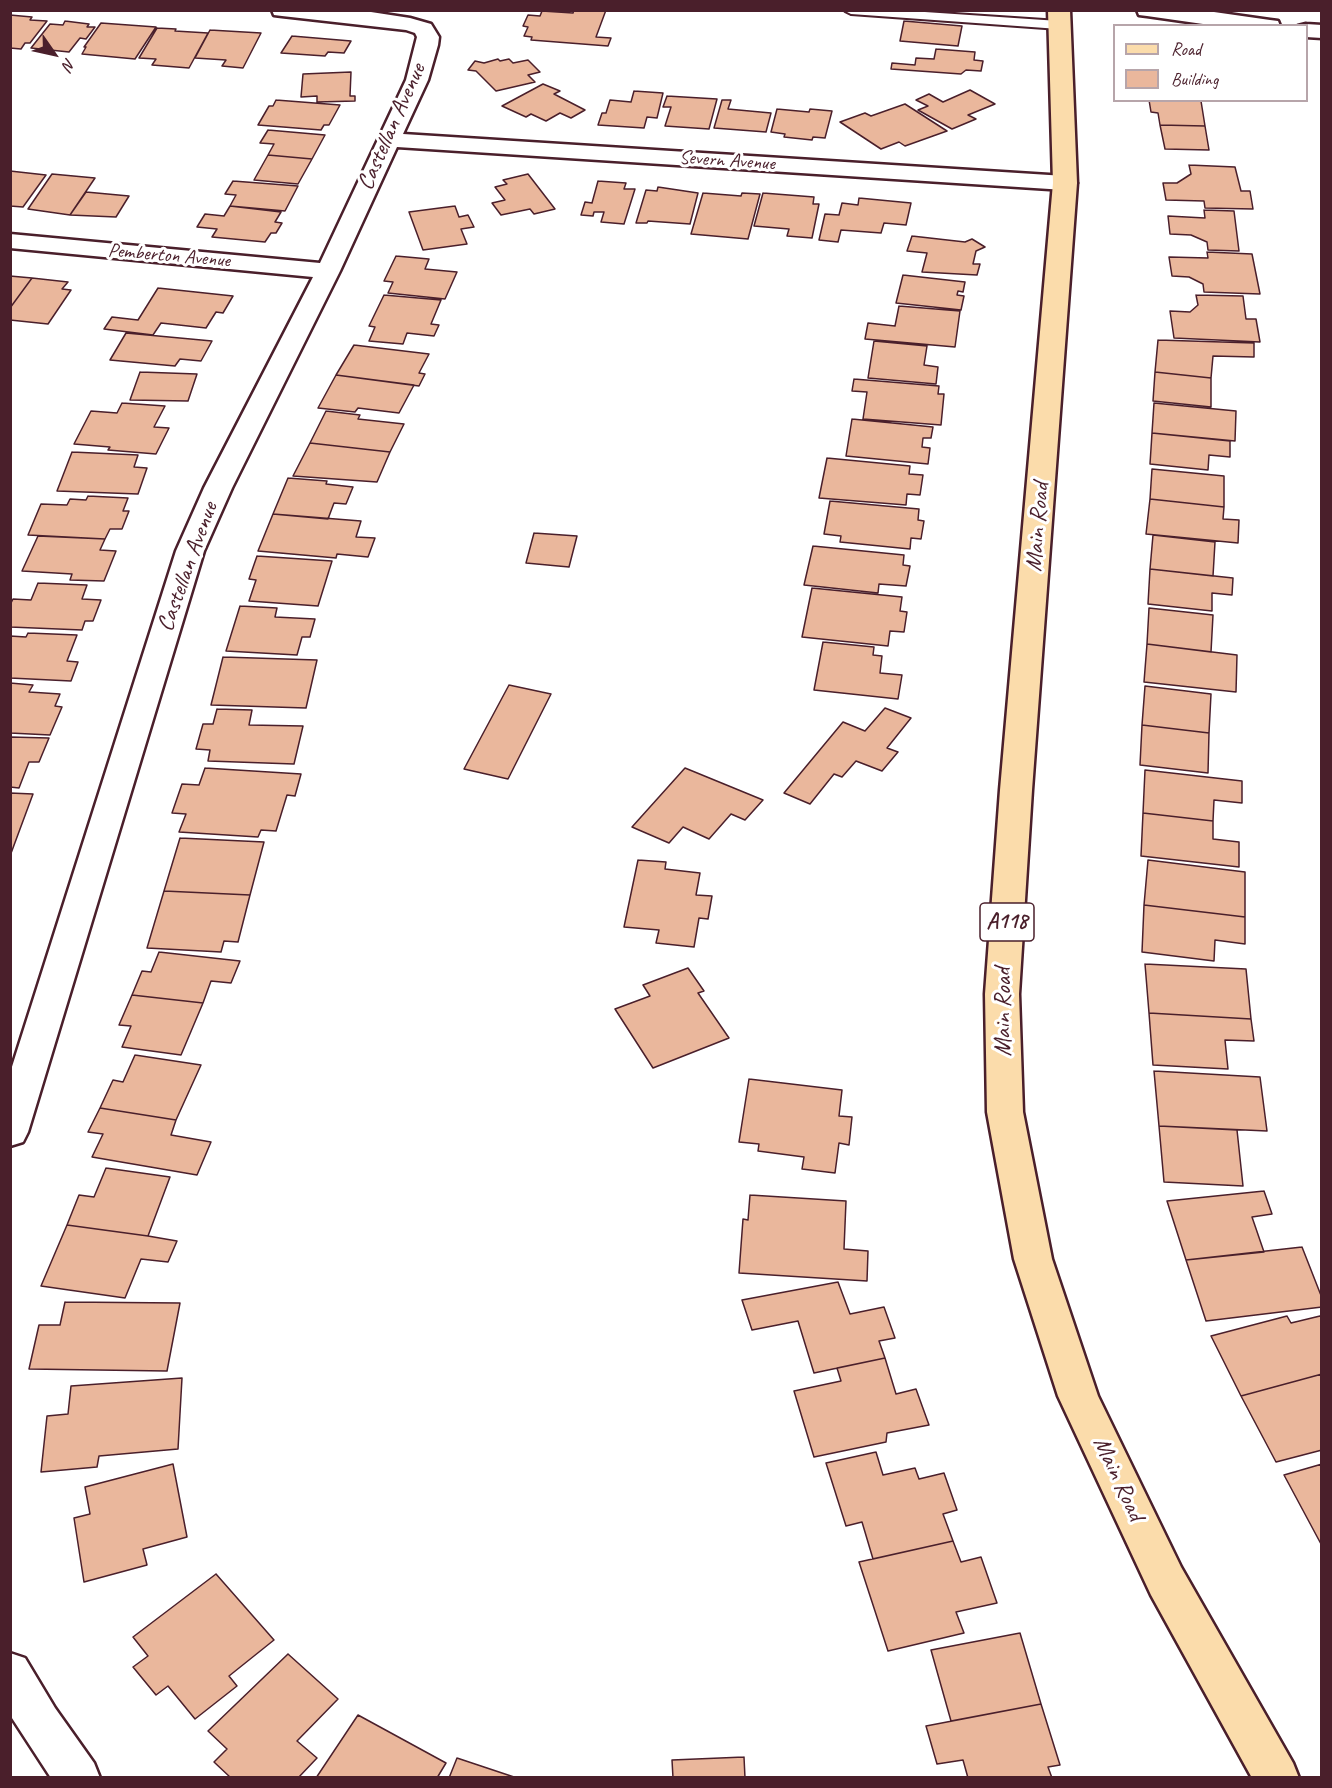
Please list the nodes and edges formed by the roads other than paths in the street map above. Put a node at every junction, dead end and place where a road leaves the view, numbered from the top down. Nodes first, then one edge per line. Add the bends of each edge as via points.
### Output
1 (282, 10) edge
2 (1147, 10) edge
3 (851, 11) edge
4 (1059, 18) edge
5 (1255, 24) edge
6 (388, 140) junction
7 (1065, 183) junction
8 (10, 241) edge
9 (328, 271) junction
10 (10, 1132) edge
11 (10, 1673) edge
12 (78, 1778) edge
13 (1277, 1778) edge

1 - 6 street, Castellan Avenue via 390,20 423,29 428,37 417,80
2 - 5 street
3 - 4 lane
4 - 7 main road, Main Road / A118
6 - 7 street, Severn Avenue
6 - 9 street, Castellan Avenue
7 - 13 main road, Main Road / A118 via 1004,970 1005,1112 1033,1259 1078,1396 1166,1581
8 - 9 street, Pemberton Avenue
9 - 10 street, Castellan Avenue via 190,550
11 - 12 street

